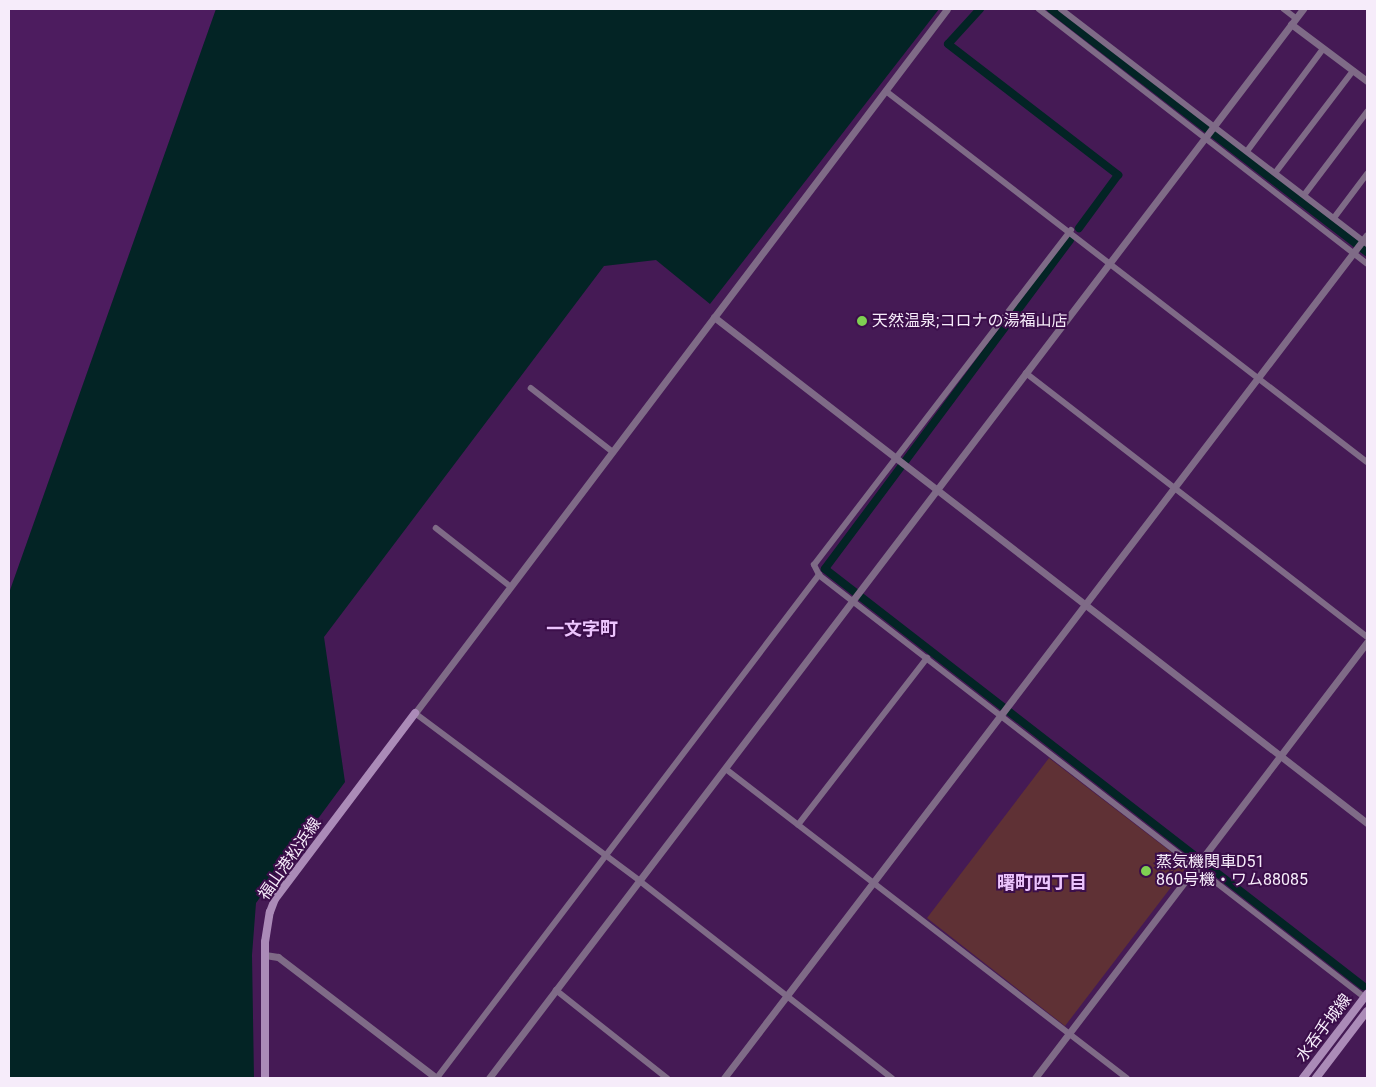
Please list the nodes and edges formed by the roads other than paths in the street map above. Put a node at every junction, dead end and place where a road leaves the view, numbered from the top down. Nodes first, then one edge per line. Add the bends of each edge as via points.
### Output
1 (947, 9) edge
2 (1038, 9) edge
3 (1061, 9) edge
4 (1284, 9) edge
5 (1303, 9) edge
6 (1296, 18) junction
7 (1292, 24) junction
8 (1323, 49) junction
9 (1353, 71) junction
10 (1367, 81) edge
11 (886, 91) junction
12 (1367, 112) edge
13 (1214, 127) junction
14 (1206, 138) junction
15 (1248, 150) junction
16 (1276, 172) junction
17 (1367, 174) edge
18 (1305, 194) junction
19 (1334, 218) junction
20 (1071, 230) junction
21 (1361, 244) edge
22 (1112, 264) junction
23 (1367, 264) edge
24 (714, 317) junction
25 (1026, 373) junction
26 (1256, 378) junction
27 (531, 388) dead end
28 (612, 451) junction
29 (898, 460) junction
30 (1367, 462) edge
31 (1174, 488) junction
32 (938, 490) junction
33 (436, 528) dead end
34 (819, 575) junction
35 (510, 586) junction
36 (855, 600) junction
37 (1085, 605) junction
38 (1367, 637) edge
39 (1367, 642) edge
40 (927, 658) junction
41 (1004, 711) junction
42 (415, 712) junction
43 (1280, 756) junction
44 (726, 769) junction
45 (1367, 823) edge
46 (798, 825) junction
47 (606, 855) junction
48 (1196, 867) junction
49 (640, 881) junction
50 (873, 881) junction
51 (264, 956) junction
52 (556, 990) junction
53 (785, 997) junction
54 (1366, 997) edge
55 (1367, 1011) edge
56 (1070, 1034) junction
57 (265, 1078) edge
58 (436, 1078) edge
59 (489, 1078) edge
60 (667, 1078) edge
61 (724, 1078) edge
62 (892, 1078) edge
63 (1035, 1078) edge
64 (1127, 1078) edge
65 (1304, 1078) edge
66 (1316, 1078) edge

1 - 11 street
2 - 14 street
3 - 13 street
4 - 6 street
5 - 6 street
6 - 7 street
7 - 8 street
7 - 13 street
8 - 9 street
8 - 15 street
9 - 10 street
9 - 16 street
11 - 20 street
11 - 24 street
12 - 18 street
13 - 14 street
13 - 15 street
14 - 21 street
14 - 22 street
15 - 16 street
16 - 18 street
17 - 19 street
18 - 19 street
19 - 21 street
20 - 22 street
20 - 29 street
21 - 23 street
21 - 26 street
22 - 25 street
22 - 26 street
24 - 28 street
24 - 29 street
25 - 31 street
25 - 32 street
26 - 30 street
26 - 31 street
27 - 28 street
28 - 35 street
29 - 32 street
29 - 34 street via 814,565
31 - 37 street
31 - 38 street
32 - 36 street
32 - 37 street
33 - 35 street
34 - 36 street
34 - 47 street
35 - 42 street
36 - 40 street
36 - 44 street
37 - 41 street
37 - 43 street
39 - 43 street
40 - 41 street
40 - 46 street
41 - 48 street
41 - 50 street
42 - 47 street
42 - 51 main road, 福山港松浜線 via 275,899 266,932
43 - 45 street
43 - 48 street
44 - 46 street
44 - 49 street
46 - 50 street
47 - 49 street
47 - 58 street
48 - 54 street
48 - 56 street
49 - 52 street
49 - 53 street
50 - 53 street
50 - 56 street
51 - 57 main road, 福山港松浜線
51 - 58 street via 278,957
52 - 59 street
52 - 60 street
53 - 61 street
53 - 62 street
54 - 65 main road, 水呑手城線
55 - 66 main road, 水呑手城線
56 - 63 street
56 - 64 street

